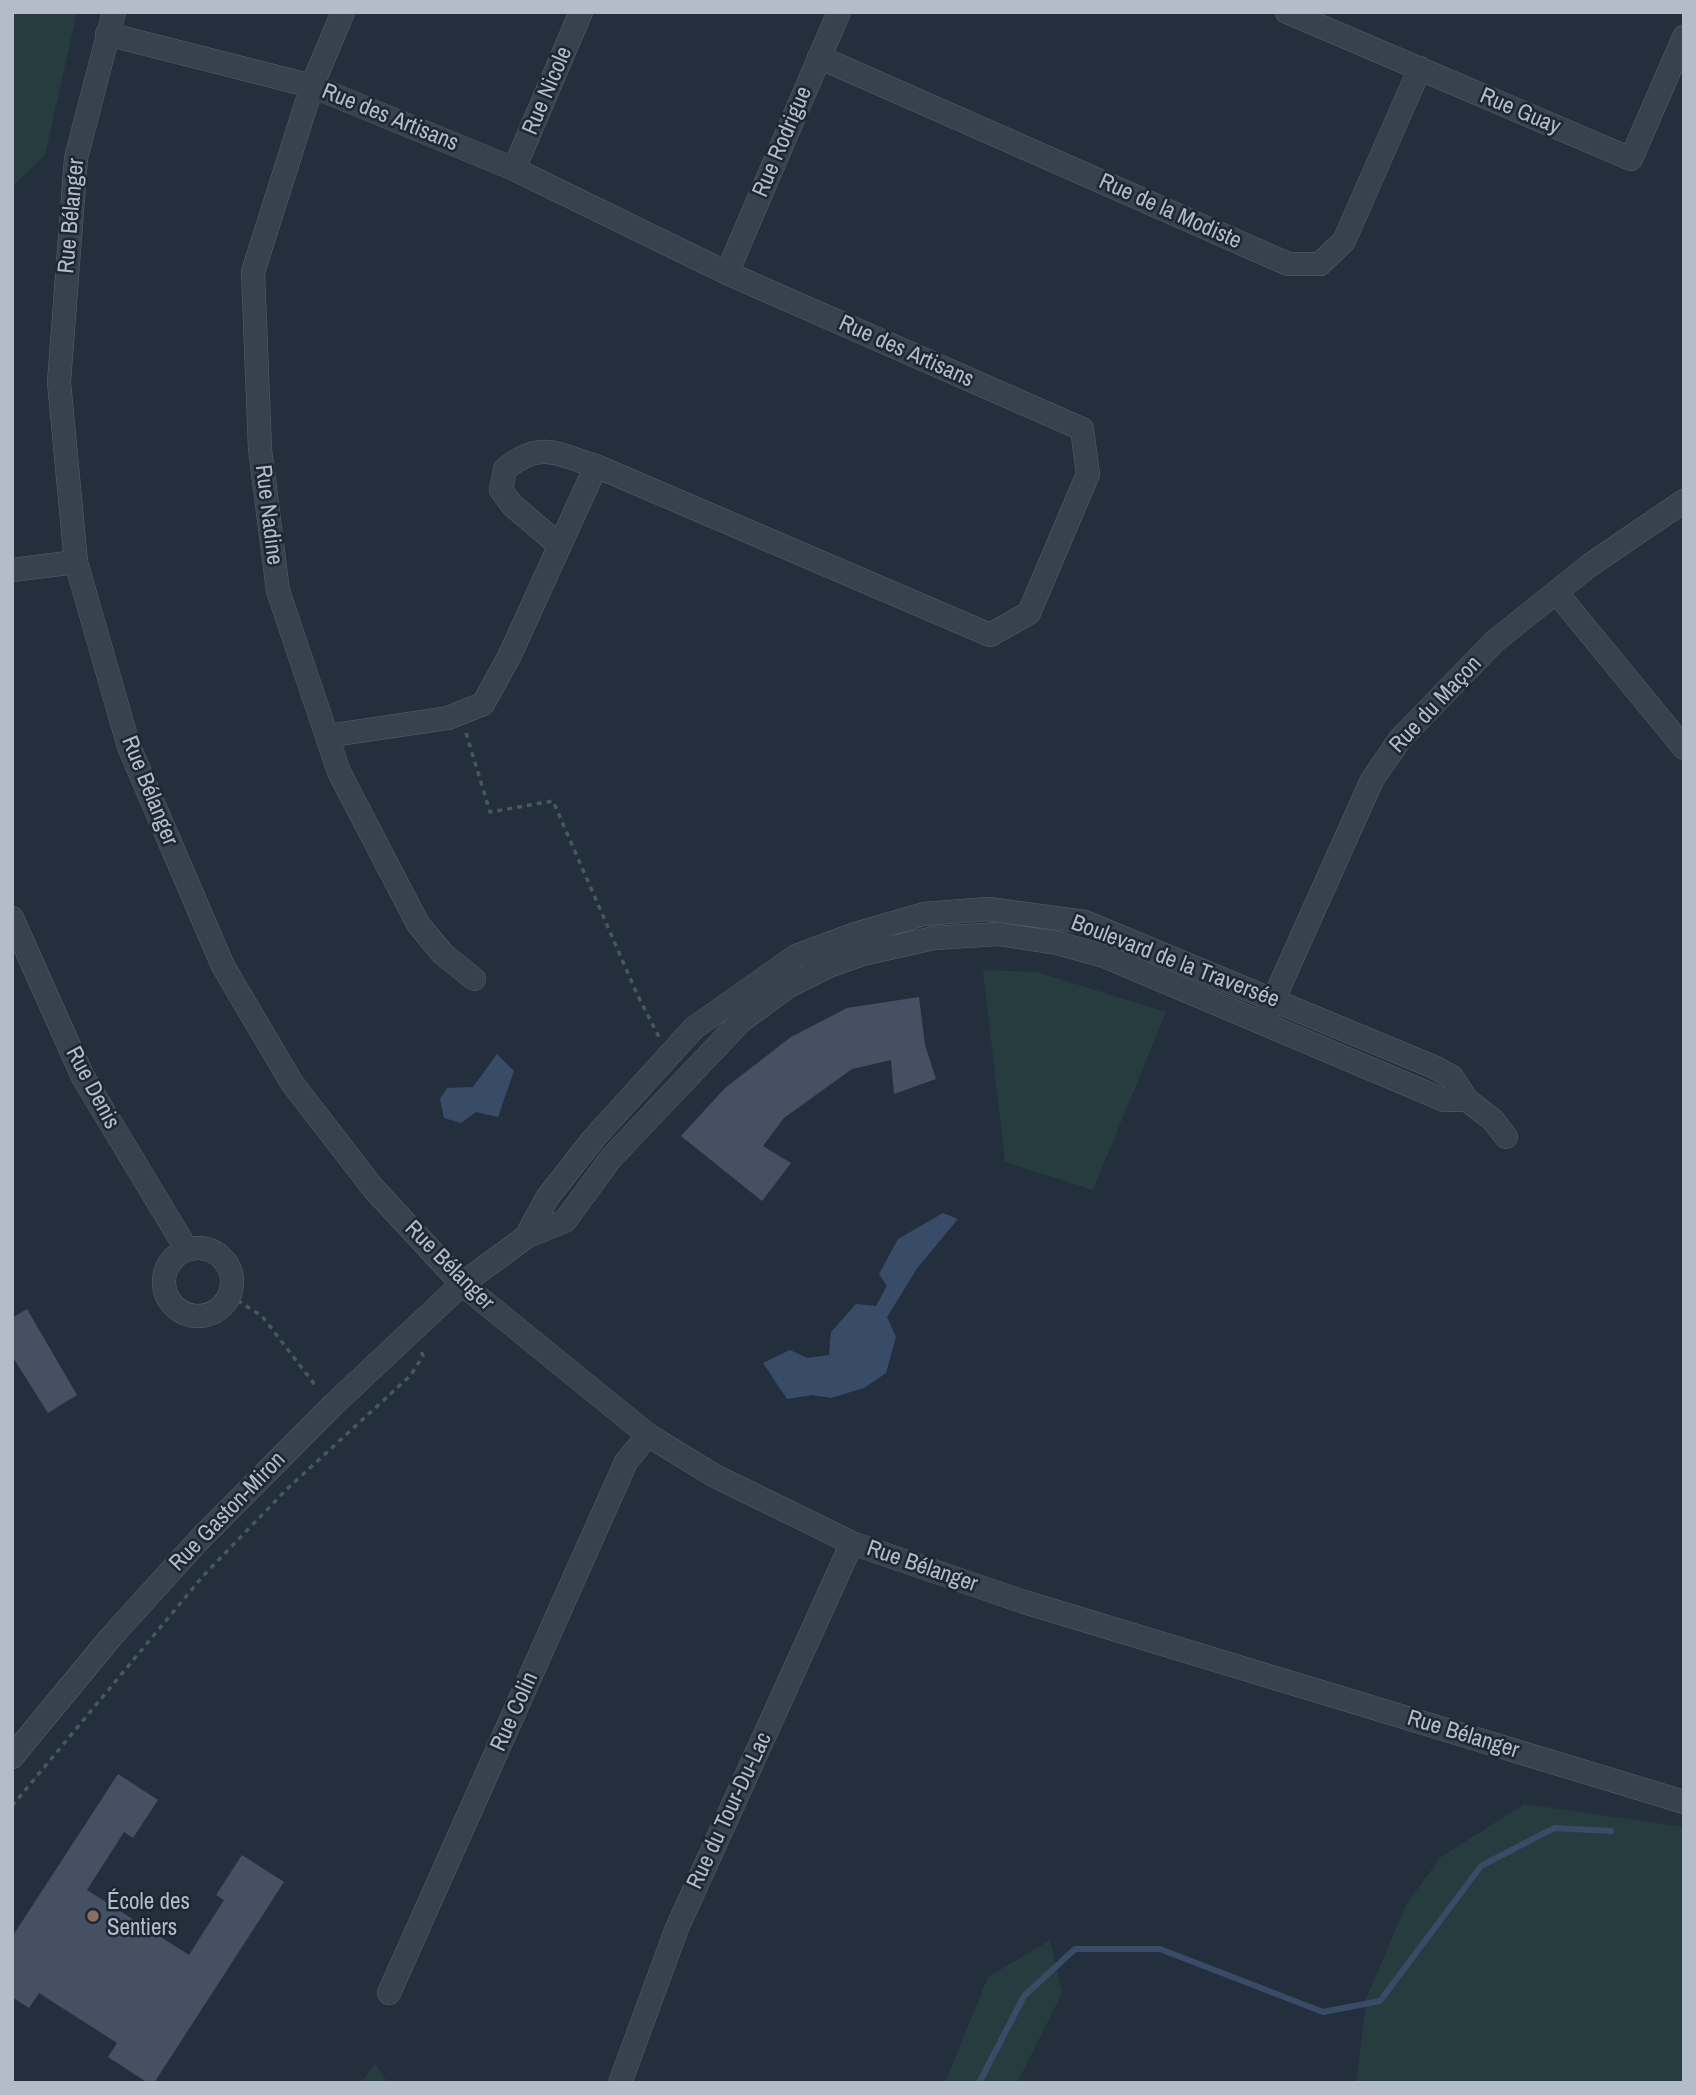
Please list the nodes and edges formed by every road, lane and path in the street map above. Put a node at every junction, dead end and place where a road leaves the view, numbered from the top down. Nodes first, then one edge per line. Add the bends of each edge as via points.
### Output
1 (343, 12) edge
2 (582, 12) edge
3 (839, 12) edge
4 (1287, 12) edge
5 (111, 23) edge
6 (1684, 37) edge
7 (819, 57) junction
8 (1420, 68) junction
9 (312, 86) junction
10 (514, 169) junction
11 (727, 273) junction
12 (596, 466) junction
13 (1684, 501) edge
14 (558, 544) junction
15 (75, 562) junction
16 (12, 570) edge
17 (1556, 592) junction
18 (460, 713) junction
19 (327, 736) junction
20 (1684, 748) edge
21 (12, 918) edge
22 (474, 979) dead end
23 (1275, 1000) junction
24 (1263, 1023) junction
25 (668, 1054) junction
26 (1467, 1100) junction
27 (1506, 1137) dead end
28 (526, 1237) junction
29 (187, 1250) junction
30 (462, 1284) junction
31 (229, 1295) junction
32 (410, 1334) junction
33 (314, 1385) dead end
34 (648, 1435) junction
35 (852, 1543) junction
36 (12, 1757) edge
37 (1684, 1802) edge
38 (12, 1807) edge
39 (389, 1993) dead end
40 (620, 2083) edge

1 - 9 street, Rue Nadine
2 - 10 street, Rue Nicole
3 - 7 street, Rue Rodrigue
4 - 8 street, Rue Guay
5 - 9 street, Rue des Artisans
5 - 15 street, Rue Bélanger via 76,158 59,382
6 - 8 street, Rue Guay via 1631,159
7 - 8 street, Rue de la Modiste via 1288,264 1320,264 1344,241
7 - 11 street, Rue Rodrigue
9 - 10 street, Rue des Artisans
9 - 19 street, Rue Nadine via 253,272 260,449 278,591
10 - 11 street, Rue des Artisans
11 - 12 street, Rue des Artisans via 1082,429 1088,474 1029,613 990,635
12 - 14 street
12 - 14 street, Rue des Artisans via 543,450 523,455 505,469 501,490
13 - 17 street, Rue du Maçon
14 - 18 street via 509,657 483,704
15 - 16 street
15 - 30 street, Rue Bélanger via 129,747 223,966 292,1083 373,1188
17 - 20 street
17 - 23 street, Rue du Maçon via 1495,640 1400,739 1372,780
18 - 19 street
18 - 25 path via 490,812 553,801
19 - 22 street, Rue Nadine via 339,772 418,924 443,954
21 - 29 street, Rue Denis via 83,1077
23 - 24 street, Rue du Maçon
23 - 25 street, Boulevard de la Traversée via 1085,922 988,909 924,914 796,956 694,1028
23 - 26 street, Boulevard de la Traversée via 1434,1067 1452,1077
24 - 26 street, Boulevard de la Traversée via 1444,1100
24 - 28 street, Boulevard de la Traversée via 1104,956 1056,943 998,934 934,938 863,954 787,987 741,1021 611,1158 565,1221
25 - 28 street, Boulevard de la Traversée via 547,1198
26 - 27 street, Boulevard de la Traversée
28 - 30 street, Boulevard de la Traversée
29 - 31 street via 209,1249 226,1262 232,1284
29 - 31 street via 169,1263 165,1274 167,1296 173,1305 204,1315
30 - 32 street, Rue Gaston-Miron
30 - 34 street, Rue Bélanger
31 - 33 path via 262,1316
32 - 36 street, Rue Gaston-Miron via 190,1550
32 - 38 path via 423,1356 410,1376 202,1576
34 - 35 street, Rue Bélanger via 715,1476
34 - 39 street, Rue Colin via 626,1462
35 - 37 street, Rue Bélanger via 1021,1601
35 - 40 street, Rue du Tour-Du-Lac via 677,1928

